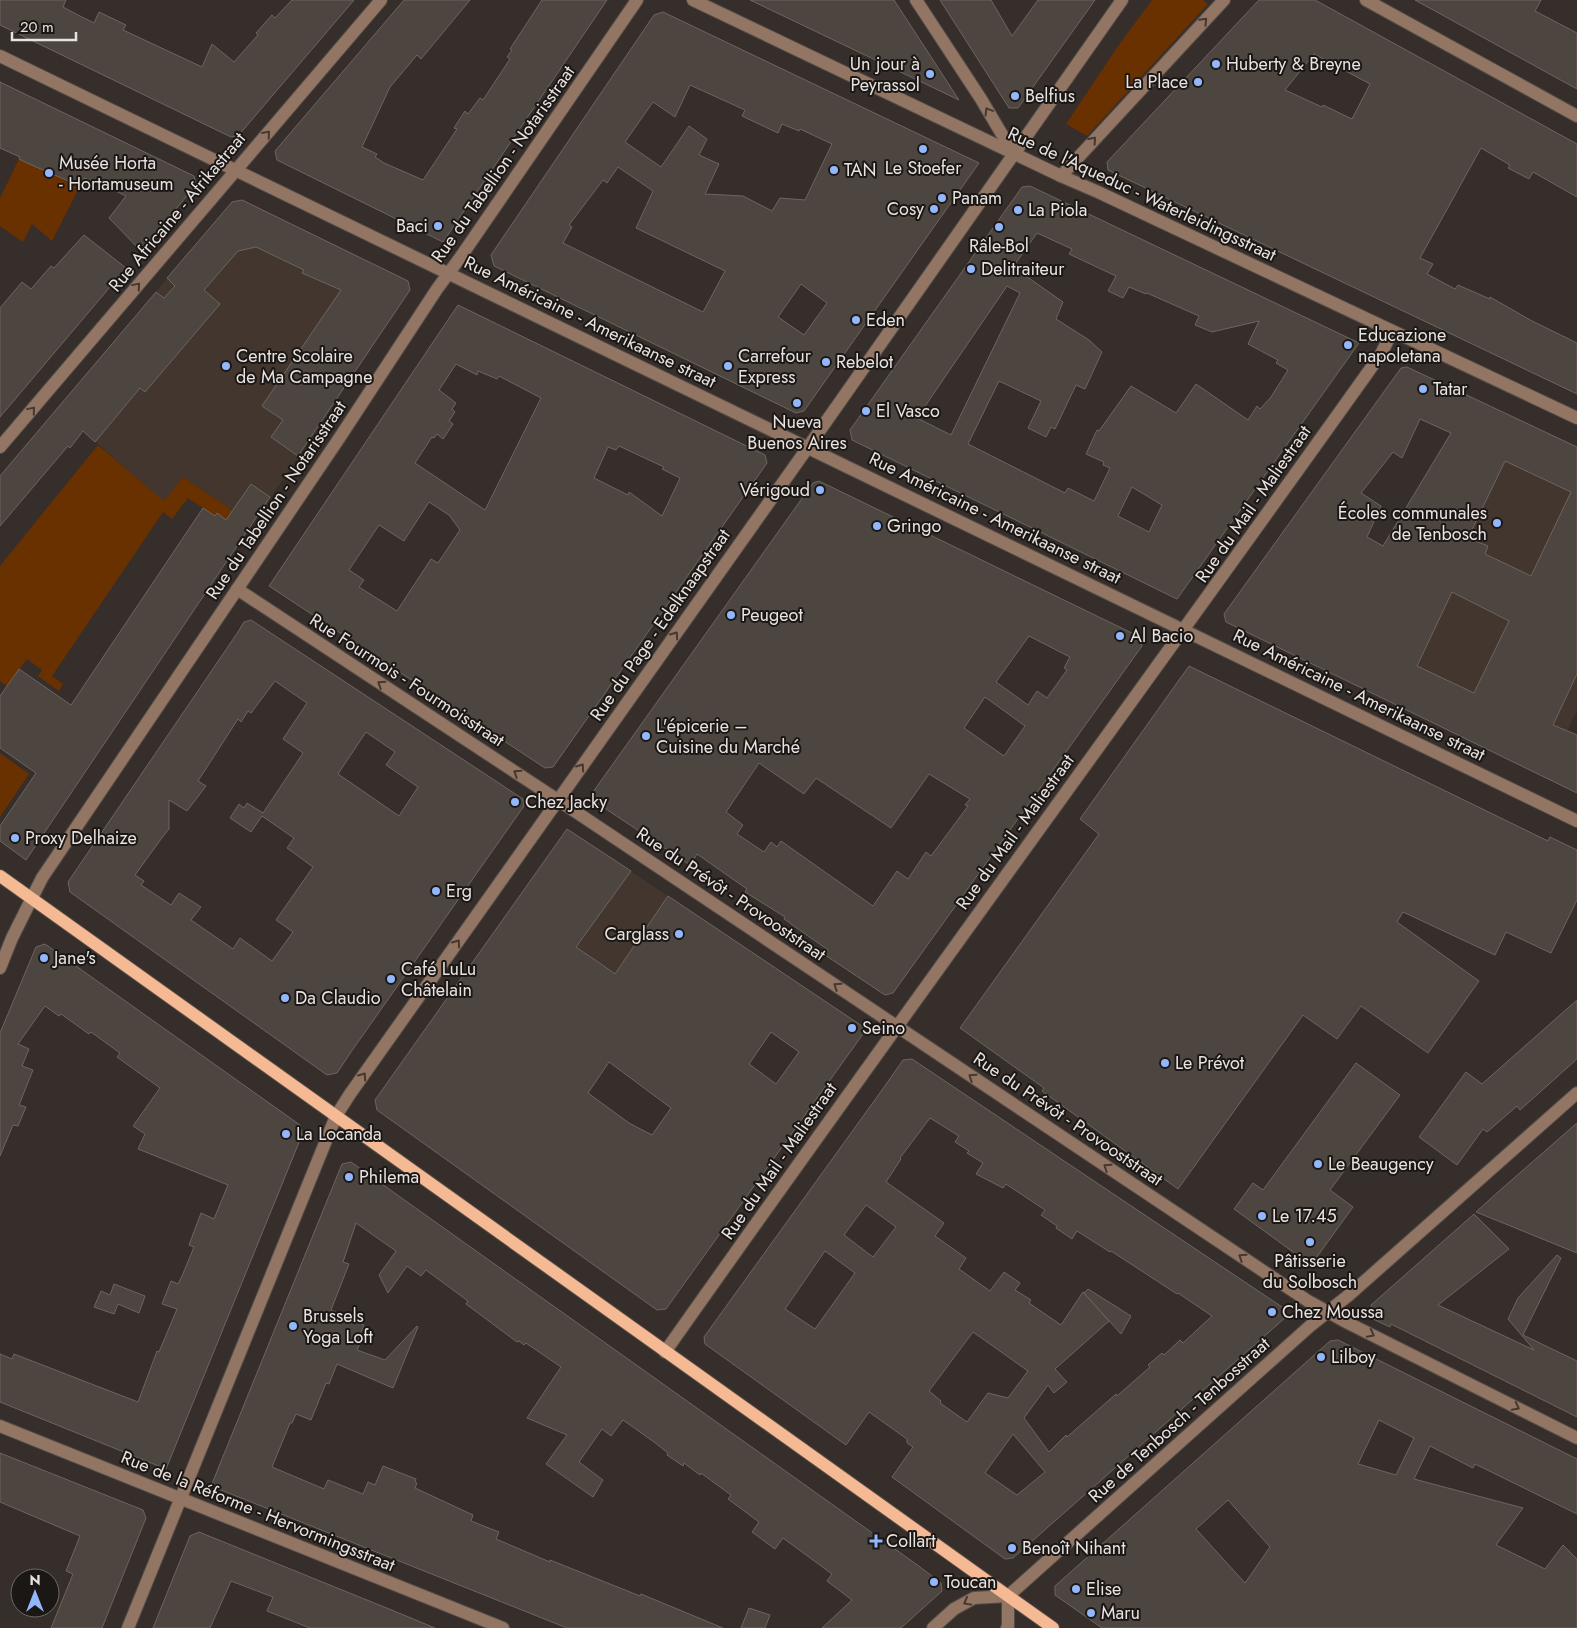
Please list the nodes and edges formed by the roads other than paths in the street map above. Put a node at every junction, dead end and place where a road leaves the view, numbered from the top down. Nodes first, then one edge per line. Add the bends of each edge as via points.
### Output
1 (381, 0) edge
2 (637, 0) edge
3 (693, 0) edge
4 (916, 0) edge
5 (1122, 0) edge
6 (1224, 0) edge
7 (1366, 0) edge
8 (0, 56) edge
9 (1577, 116) edge
10 (1013, 153) junction
11 (235, 170) junction
12 (1060, 176) junction
13 (449, 273) junction
14 (1392, 332) junction
15 (1577, 418) edge
16 (0, 447) edge
17 (808, 447) junction
18 (237, 589) junction
19 (1184, 630) junction
20 (558, 800) junction
21 (1577, 820) edge
22 (0, 876) edge
23 (32, 898) junction
24 (0, 968) edge
25 (897, 1026) junction
26 (1577, 1093) edge
27 (336, 1116) junction
28 (1328, 1312) junction
29 (666, 1352) junction
30 (0, 1426) edge
31 (1577, 1438) edge
32 (180, 1499) junction
33 (1008, 1596) junction
34 (128, 1628) edge
35 (503, 1628) edge
36 (933, 1628) edge
37 (1006, 1628) edge
38 (1053, 1628) edge

11 -> 1 street, Rue Africaine - Afrikastraat
2 - 13 street, Rue du Tabellion - Notarisstraat
3 - 10 street, Rue de l'Aqueduc - Waterleidingsstraat
10 -> 4 street
5 - 10 street, Rue du Page - Edelknaapstraat
12 -> 6 street
7 - 9 street
8 - 11 street, Rue Américaine - Amerikaanse straat
10 - 12 street, Rue de l'Aqueduc - Waterleidingsstraat
10 - 17 street, Rue du Page - Edelknaapstraat
11 - 13 street, Rue Américaine - Amerikaanse straat
16 -> 11 street, Rue Africaine - Afrikastraat
12 - 14 street, Rue de l'Aqueduc - Waterleidingsstraat
13 - 17 street, Rue Américaine - Amerikaanse straat
13 - 18 street, Rue du Tabellion - Notarisstraat
14 - 15 street, Rue de l'Aqueduc - Waterleidingsstraat
14 - 19 street, Rue du Mail - Maliestraat via 1381,354
17 - 19 street, Rue Américaine - Amerikaanse straat
20 -> 17 street, Rue du Page - Edelknaapstraat
20 -> 18 street, Rue Fourmois - Fourmoisstraat
18 - 23 street, Rue du Tabellion - Notarisstraat via 42,878
19 - 21 street, Rue Américaine - Amerikaanse straat
19 - 25 street, Rue du Mail - Maliestraat
25 -> 20 street, Rue du Prévôt - Provooststraat
27 -> 20 street, Rue du Page - Edelknaapstraat
22 - 23 main road
23 - 24 street, Rue du Tabellion - Notarisstraat
23 - 27 main road
28 -> 25 street, Rue du Prévôt - Provooststraat
25 - 29 street, Rue du Mail - Maliestraat
26 - 28 street, Rue de Tenbosch - Tenbosstraat
27 - 29 main road
27 - 32 street, Rue du Page - Edelknaapstraat
28 -> 31 street, Rue du Prévôt - Provooststraat
28 - 33 street, Rue de Tenbosch - Tenbosstraat
29 - 33 main road
30 - 32 street, Rue de la Réforme - Hervormingsstraat
32 - 34 street, Rue du Page - Edelknaapstraat
32 - 35 street, Rue de la Réforme - Hervormingsstraat
33 -> 36 street via 974,1598 954,1609
33 - 37 street
33 - 38 main road

